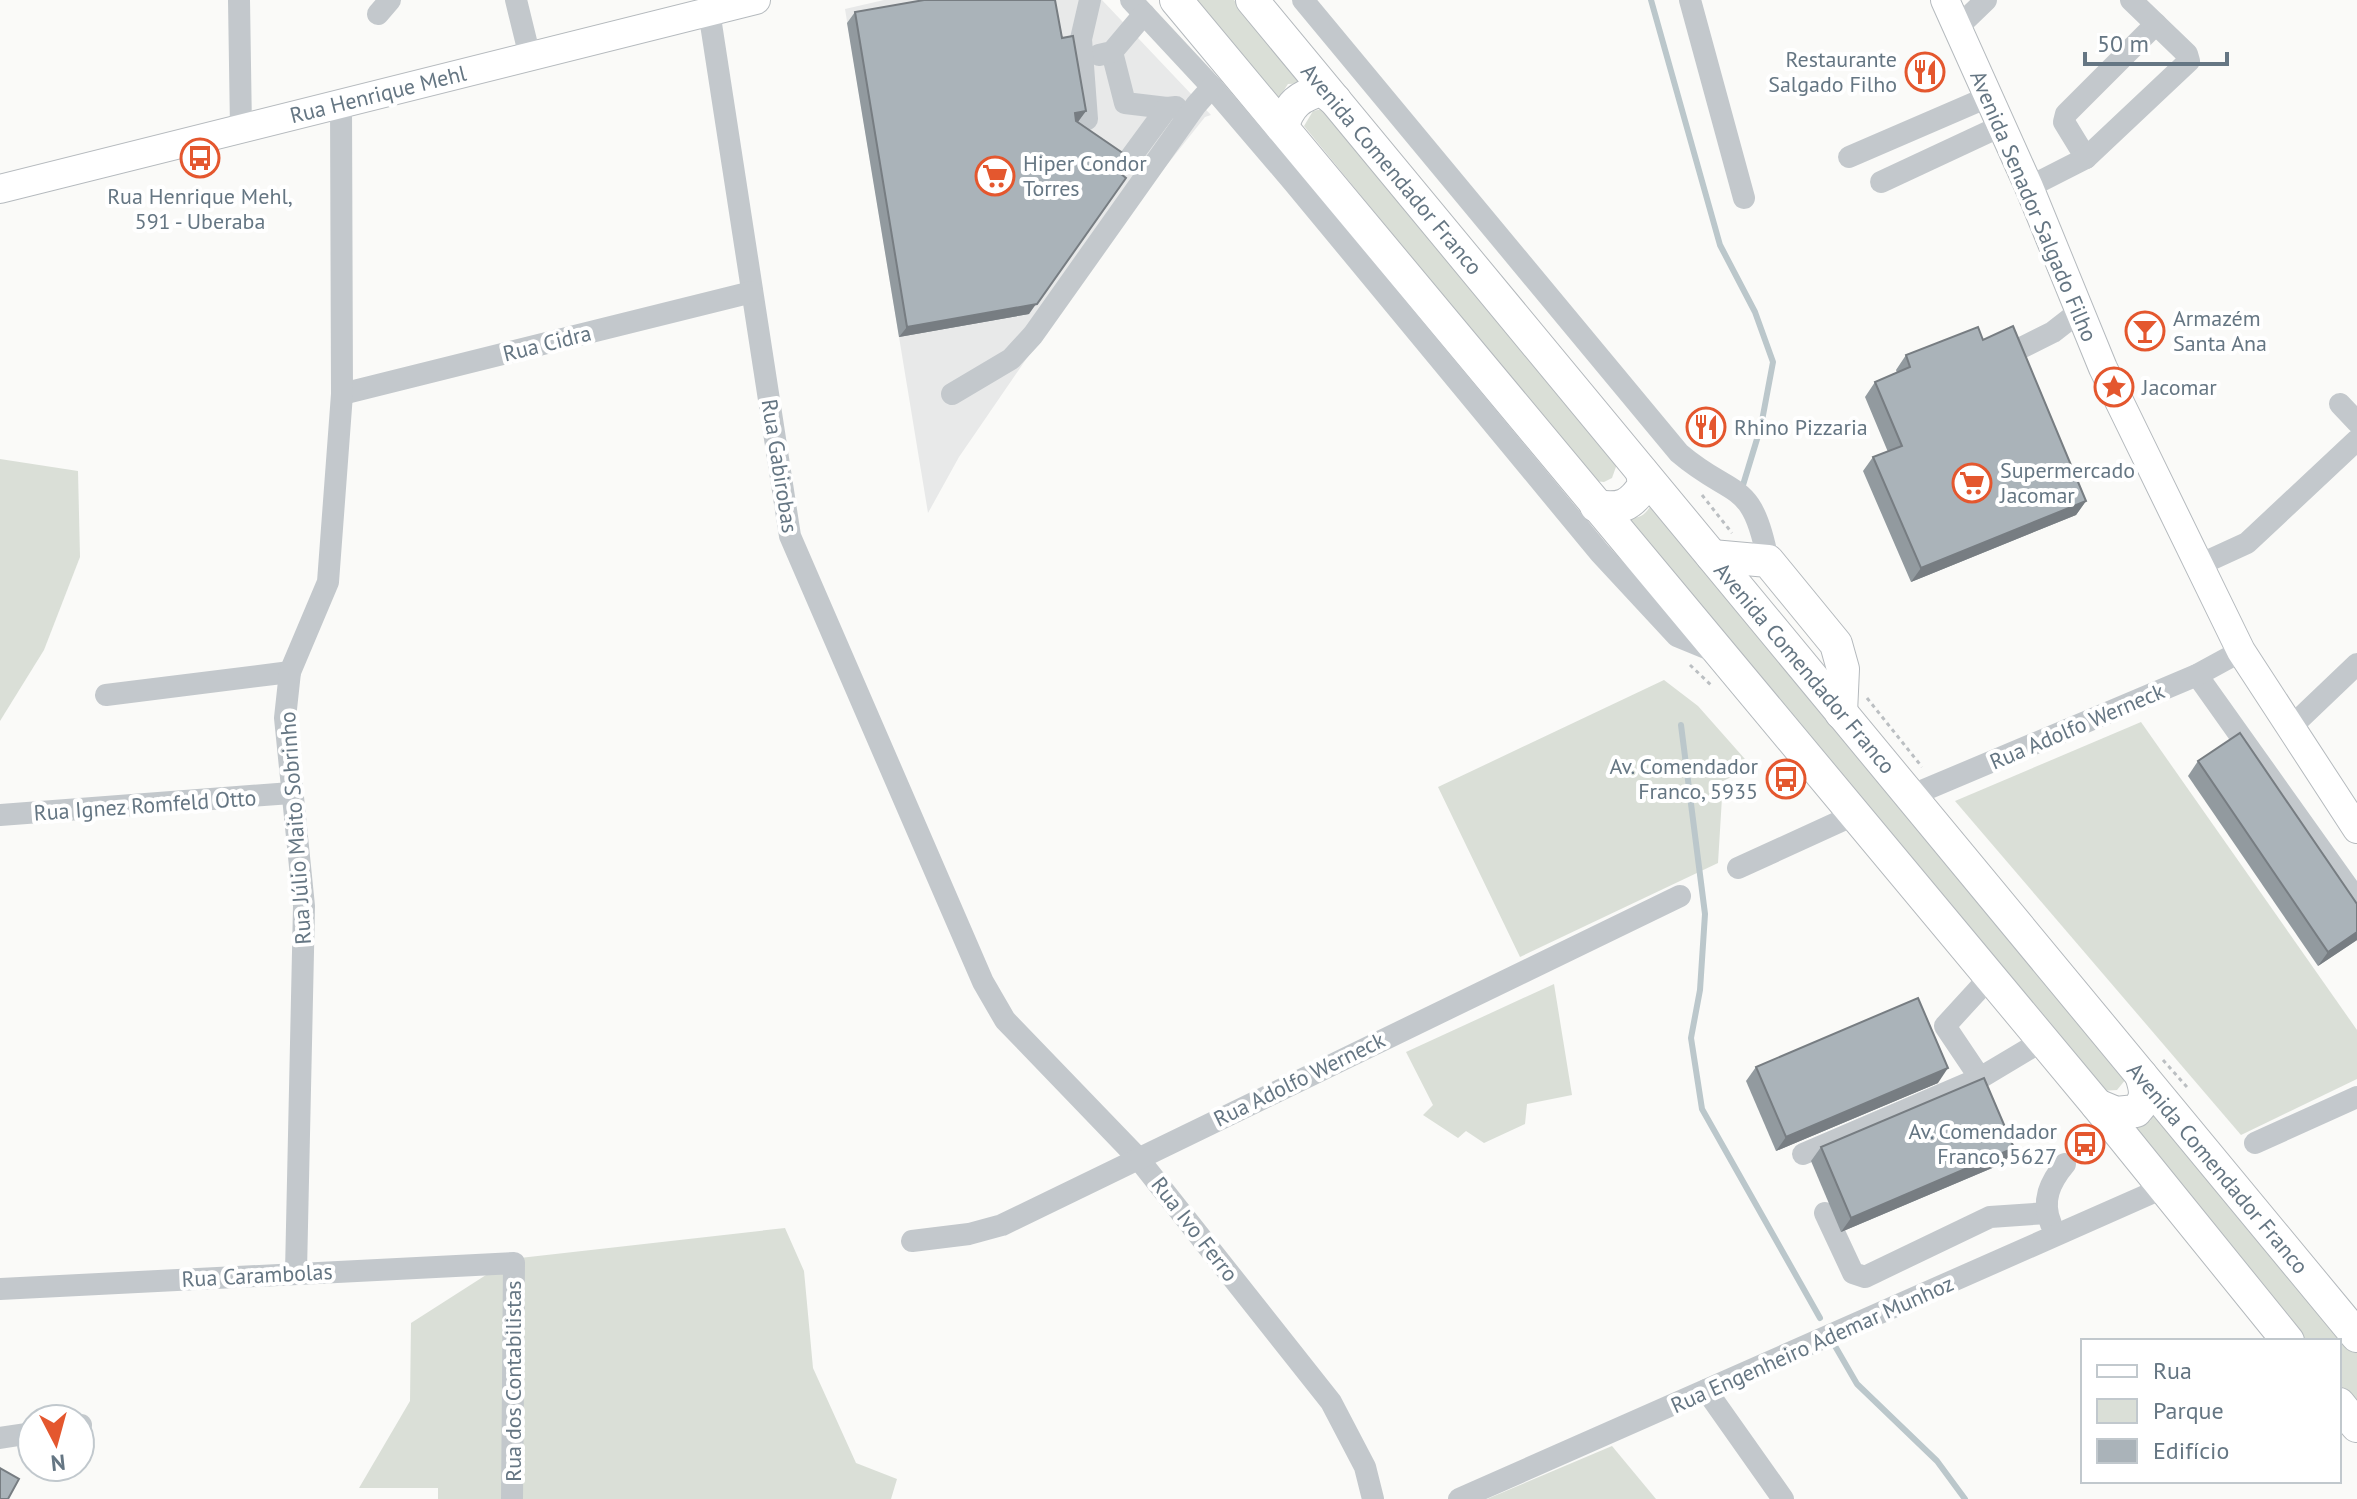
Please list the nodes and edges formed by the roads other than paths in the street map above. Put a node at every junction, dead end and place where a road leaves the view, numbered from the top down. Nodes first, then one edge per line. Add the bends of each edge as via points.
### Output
1 (239, 0) edge
2 (516, 0) edge
3 (1090, 0) edge
4 (1176, 0) edge
5 (1252, 0) edge
6 (1303, 0) edge
7 (1690, 0) edge
8 (1945, 0) edge
9 (1986, 0) edge
10 (2131, 0) edge
11 (733, 4) edge
12 (1138, 7) edge
13 (676, 10) edge
14 (2156, 24) junction
15 (1957, 28) junction
16 (1112, 52) junction
17 (530, 57) junction
18 (1080, 59) junction
19 (1212, 87) junction
20 (1988, 97) junction
21 (1335, 100) junction
22 (341, 104) junction
23 (1196, 105) junction
24 (1167, 108) junction
25 (1087, 119) edge
26 (2001, 126) junction
27 (1282, 127) junction
28 (241, 129) junction
29 (1131, 157) edge
30 (1849, 157) dead end
31 (2086, 158) junction
32 (1881, 182) dead end
33 (2029, 187) junction
34 (0, 189) edge
35 (1744, 198) dead end
36 (752, 292) junction
37 (2080, 311) junction
38 (2023, 347) edge
39 (342, 394) junction
40 (952, 394) dead end
41 (2340, 404) dead end
42 (2357, 422) edge
43 (2357, 440) edge
44 (1642, 472) junction
45 (1596, 506) junction
46 (1724, 548) junction
47 (1768, 561) junction
48 (2199, 565) junction
49 (2241, 651) junction
50 (1716, 652) junction
51 (2357, 664) edge
52 (290, 672) junction
53 (2197, 675) junction
54 (106, 695) dead end
55 (1852, 702) junction
56 (2291, 727) junction
57 (1919, 785) junction
58 (291, 793) junction
59 (0, 815) edge
60 (1854, 815) junction
61 (2357, 829) edge
62 (1738, 868) dead end
63 (1680, 896) dead end
64 (2357, 900) edge
65 (1989, 978) junction
66 (983, 982) joint
67 (2042, 1041) junction
68 (2141, 1075) junction
69 (1980, 1078) junction
70 (2357, 1097) edge
71 (2097, 1105) junction
72 (2255, 1143) dead end
73 (1803, 1154) dead end
74 (1137, 1157) junction
75 (2065, 1164) dead end
76 (2163, 1188) junction
77 (1825, 1213) dead end
78 (2047, 1213) junction
79 (2057, 1236) junction
80 (912, 1241) dead end
81 (514, 1263) joint
82 (296, 1272) junction
83 (0, 1289) edge
84 (2357, 1336) edge
85 (2286, 1339) edge
86 (1706, 1390) junction
87 (2341, 1406) edge
88 (2357, 1426) edge
89 (512, 1499) edge
90 (1373, 1499) edge
91 (1459, 1499) edge
92 (1783, 1499) edge

1 - 28 street
2 - 17 street
3 - 18 street
4 - 27 highway
5 - 21 highway, Avenida Comendador Franco
6 - 47 street, Avenida Comendador Franco via 1679,453 1740,492 1753,507
7 - 35 street
8 - 15 main road, Avenida Senador Salgado Filho
9 - 15 street
10 - 14 street
11 - 13 main road, Rua Henrique Mehl
11 - 36 street, Rua Gabirobas
12 - 16 street
12 - 19 street
13 - 17 main road, Rua Henrique Mehl
14 - 31 street via 2066,114 2064,122
14 - 31 street via 2189,61
15 - 20 main road, Avenida Senador Salgado Filho
16 - 18 street
16 - 24 street via 1125,103
17 - 22 main road, Rua Henrique Mehl
18 - 25 street
19 - 23 street
19 - 50 street via 1600,553 1677,636
20 - 26 main road, Avenida Senador Salgado Filho
20 - 30 street
21 - 27 highway via 1322,90 1302,95 1288,109
21 - 44 highway, Avenida Comendador Franco
22 - 28 main road, Rua Henrique Mehl
22 - 39 street, Rua Júlio Maito Sobrinho
23 - 24 street
23 - 40 street via 1033,335 1011,359
24 - 29 street
26 - 32 street
26 - 33 main road, Avenida Senador Salgado Filho
27 - 45 highway
28 - 34 main road, Rua Henrique Mehl
31 - 33 street
33 - 37 main road, Avenida Senador Salgado Filho
36 - 39 street, Rua Cidra
36 - 66 street, Rua Gabirobas via 790,536
37 - 38 street
37 - 48 main road, Avenida Senador Salgado Filho
39 - 52 street, Rua Júlio Maito Sobrinho via 328,582
41 - 42 street
43 - 48 street via 2247,543
44 - 45 highway via 1644,485 1634,501 1616,509
44 - 46 highway, Avenida Comendador Franco
45 - 50 highway
46 - 47 highway
46 - 55 highway, Avenida Comendador Franco
47 - 55 highway via 1836,644
48 - 49 main road, Avenida Senador Salgado Filho
49 - 53 street, Rua Adolfo Werneck
49 - 56 main road, Avenida Senador Salgado Filho
50 - 60 highway
51 - 56 street
52 - 54 street
52 - 58 street, Rua Júlio Maito Sobrinho via 285,718
53 - 57 street, Rua Adolfo Werneck
53 - 64 street
55 - 57 highway, Avenida Comendador Franco
56 - 61 main road, Avenida Senador Salgado Filho
57 - 68 highway, Avenida Comendador Franco
58 - 59 street, Rua Ignez Romfeld Otto
58 - 82 street, Rua Júlio Maito Sobrinho via 304,906
60 - 62 street
60 - 65 highway
63 - 74 street, Rua Adolfo Werneck
65 - 67 highway
65 - 69 street via 1945,1026
66 - 74 street, Rua Ivo Ferro via 1005,1020
67 - 69 street
67 - 71 highway
68 - 71 highway via 2146,1091 2136,1111 2116,1113
68 - 84 highway, Avenida Comendador Franco
69 - 73 street
70 - 72 street
71 - 76 highway
74 - 80 street, Rua Adolfo Werneck via 1002,1225
74 - 90 street, Rua Ivo Ferro via 1331,1402 1365,1467
75 - 78 street via 2051,1180
76 - 79 street, Rua Engenheiro Ademar Munhoz
76 - 85 highway
77 - 78 street via 1853,1273 1865,1277 1990,1217
78 - 79 street
79 - 86 street, Rua Engenheiro Ademar Munhoz
81 - 82 street, Rua Carambolas
81 - 89 street, Rua dos Contabilistas
82 - 83 street, Rua Carambolas
86 - 91 street, Rua Engenheiro Ademar Munhoz
86 - 92 street
87 - 88 highway

